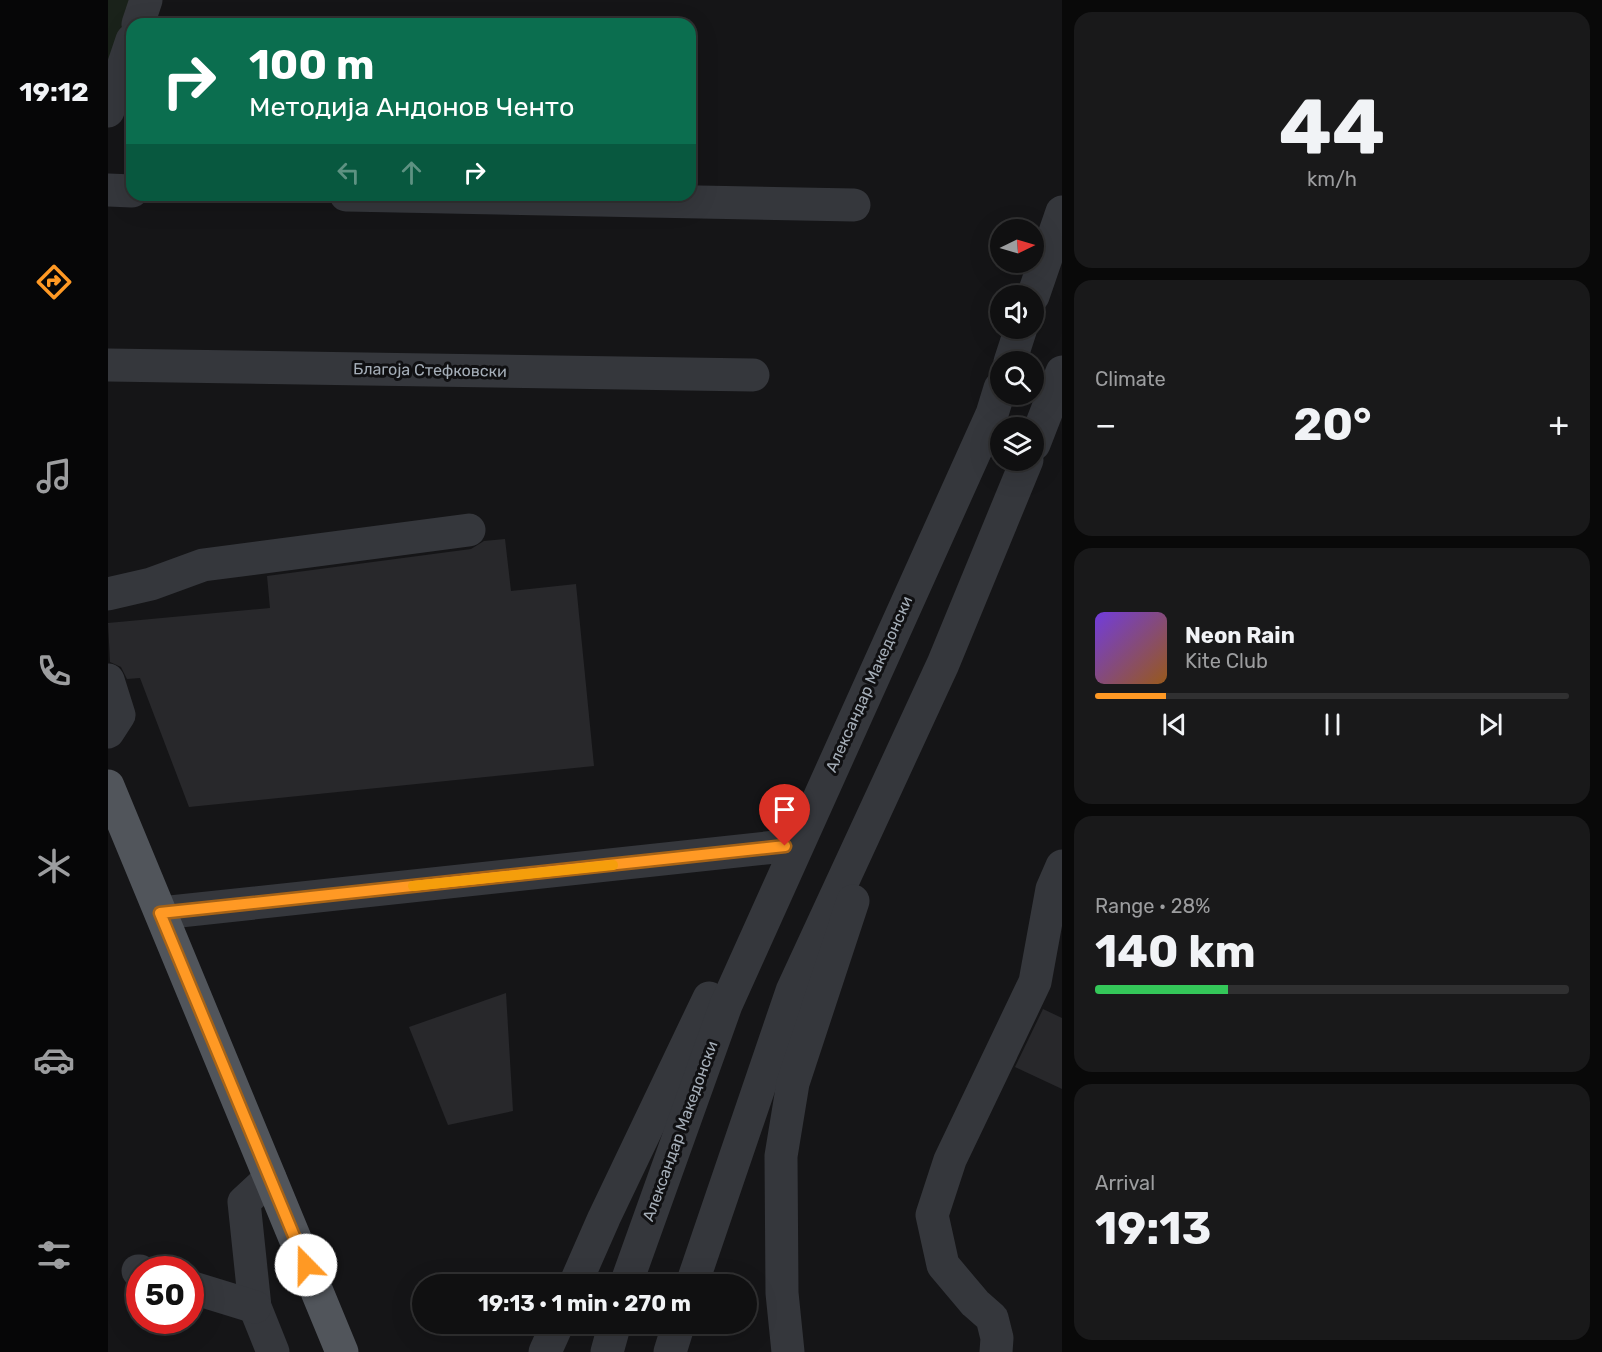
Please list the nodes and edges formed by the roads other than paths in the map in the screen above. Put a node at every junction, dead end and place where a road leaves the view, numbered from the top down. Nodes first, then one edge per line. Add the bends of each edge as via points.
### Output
1 (146, 0) edge
2 (140, 18) edge
3 (126, 58) edge
4 (108, 111) edge
5 (108, 190) edge
6 (126, 191) edge
7 (651, 201) edge
8 (854, 205) dead end
9 (1062, 212) edge
10 (1037, 285) edge
11 (108, 365) edge
12 (1062, 372) edge
13 (753, 375) dead end
14 (995, 405) edge
15 (1044, 418) edge
16 (1022, 471) edge
17 (469, 530) dead end
18 (108, 594) edge
19 (883, 654) junction
20 (943, 664) junction
21 (108, 680) edge
22 (108, 732) edge
23 (110, 794) edge
24 (785, 846) junction
25 (1062, 866) edge
26 (160, 913) junction
27 (270, 1178) junction
28 (580, 1274) edge
29 (629, 1274) edge
30 (695, 1274) edge
31 (204, 1291) edge
32 (255, 1307) junction
33 (553, 1334) edge
34 (612, 1334) edge
35 (676, 1334) edge
36 (273, 1352) edge
37 (342, 1352) edge
38 (545, 1352) edge
39 (607, 1352) edge
40 (670, 1352) edge
41 (788, 1352) edge
42 (996, 1352) edge

1 - 2 street
3 - 4 street
5 - 6 street
7 - 8 street
9 - 10 street
11 - 13 street, Благоја Стефковски
12 - 15 street
14 - 19 street, Александар Македонски
16 - 20 street
17 - 18 street via 203,565
19 - 24 street
19 - 29 street, Александар Македонски via 726,1005
20 - 30 street via 792,991
20 - 41 street via 872,843 793,1083 781,1156 782,1293
21 - 22 street via 119,715
23 - 26 main road
24 - 26 street
24 - 28 street via 695,1025
25 - 42 street via 1052,889 1035,982 950,1160 932,1215 943,1265 992,1318
26 - 27 main road
27 - 32 street via 244,1202
27 - 37 main road
31 - 32 street
32 - 36 street
33 - 38 street
34 - 39 street
35 - 40 street

